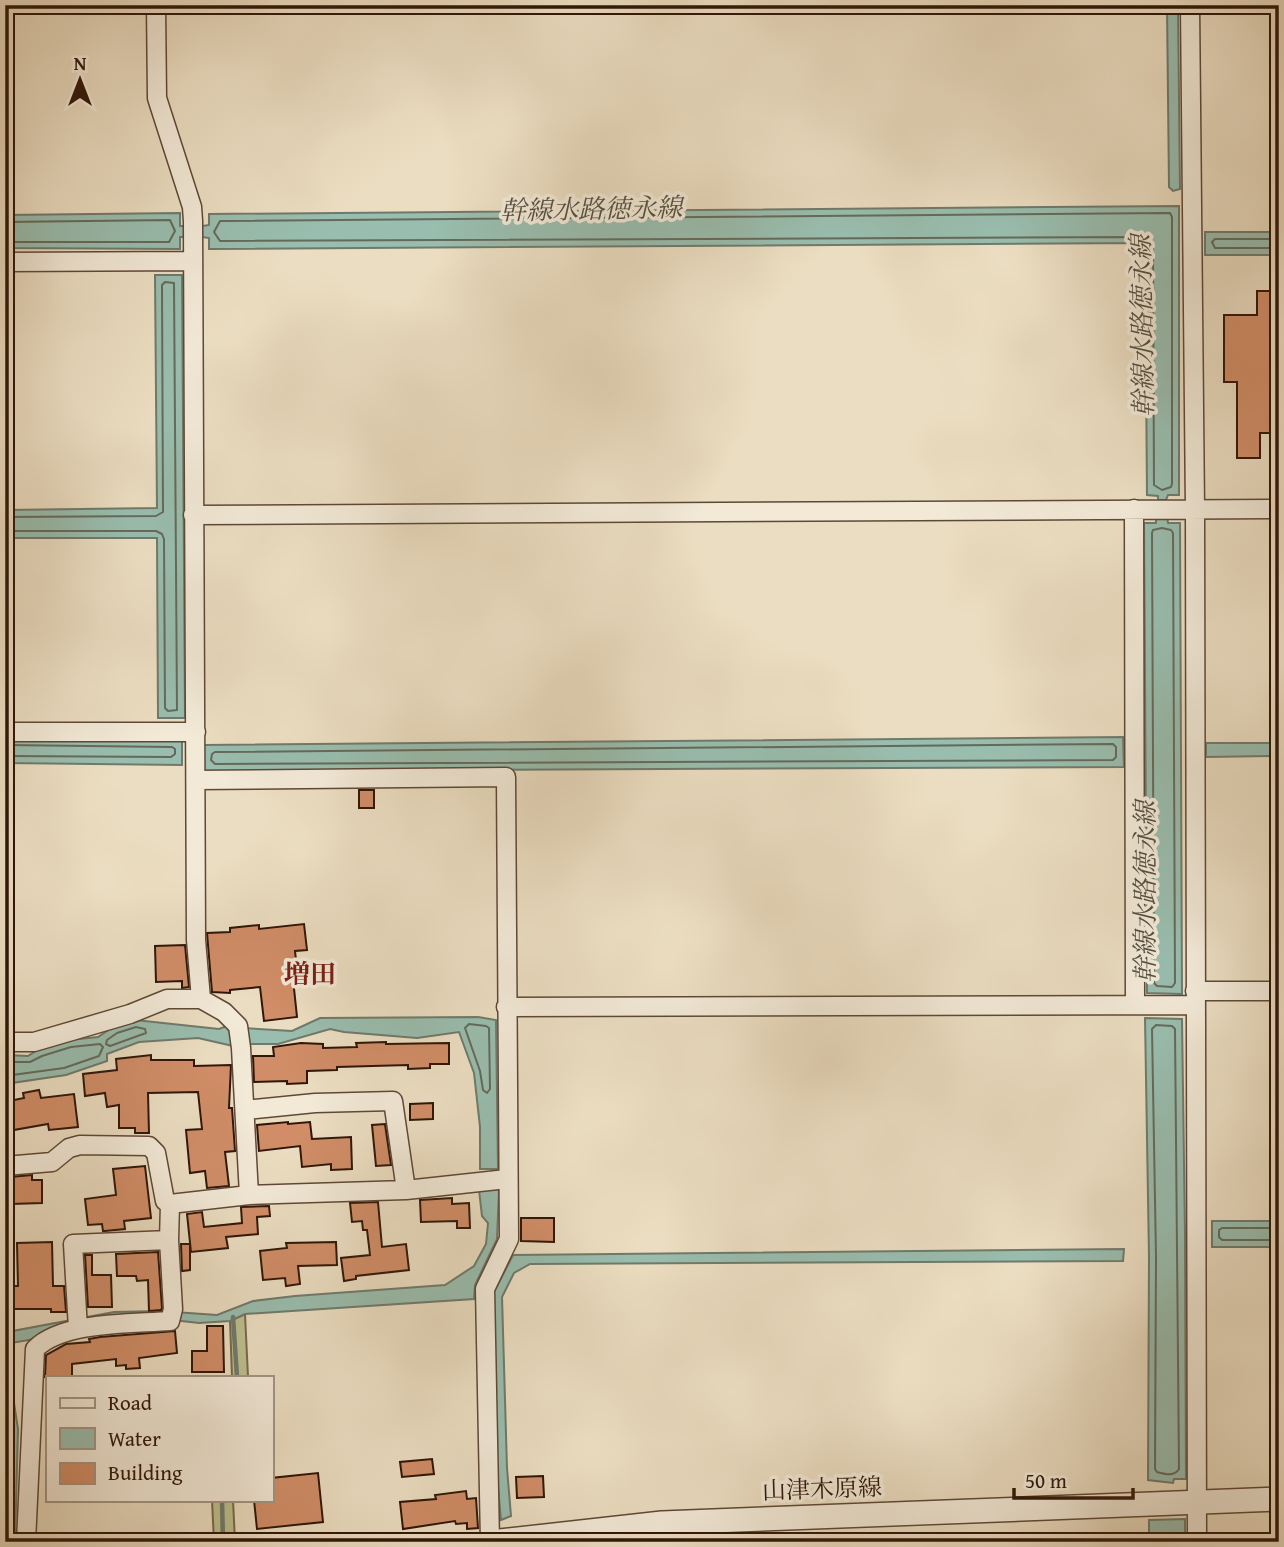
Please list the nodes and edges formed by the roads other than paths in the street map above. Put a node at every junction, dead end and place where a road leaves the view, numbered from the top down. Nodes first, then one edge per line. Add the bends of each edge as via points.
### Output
1 (156, 5) edge
2 (1190, 5) edge
3 (193, 261) junction
4 (5, 262) edge
5 (1134, 509) junction
6 (1279, 509) edge
7 (1195, 510) junction
8 (193, 515) junction
9 (5, 732) edge
10 (196, 732) junction
11 (196, 780) junction
12 (1279, 991) edge
13 (1195, 998) junction
14 (201, 999) junction
15 (1135, 1004) junction
16 (506, 1007) junction
17 (5, 1042) edge
18 (245, 1110) junction
19 (5, 1166) edge
20 (508, 1179) junction
21 (406, 1190) junction
22 (249, 1195) junction
23 (170, 1204) junction
24 (169, 1240) junction
25 (77, 1321) junction
26 (1279, 1499) edge
27 (1188, 1502) junction
28 (26, 1542) edge
29 (491, 1542) edge
30 (1197, 1542) edge

1 - 3 street via 157,98 192,207
2 - 7 street
3 - 4 street
3 - 8 street
5 - 7 street
5 - 8 street
5 - 15 street
6 - 7 street
7 - 13 street
8 - 10 street
9 - 10 street
10 - 11 street
11 - 14 street via 196,940
11 - 16 street via 506,777
12 - 13 street
13 - 15 street via 1176,1004
13 - 27 street
14 - 17 street via 167,999 34,1042
14 - 18 street via 238,1026
15 - 16 street
16 - 20 street
18 - 21 street via 393,1101
18 - 22 street
19 - 23 street via 52,1162 80,1145 149,1146 156,1153 165,1201
20 - 21 street
20 - 29 street via 509,1239 485,1289
21 - 22 street
22 - 23 street
23 - 24 street
24 - 25 street via 172,1315
24 - 25 street via 73,1244
25 - 28 street via 34,1349
26 - 27 street, 山津木原線
27 - 29 street, 山津木原線 via 662,1523
27 - 30 street

